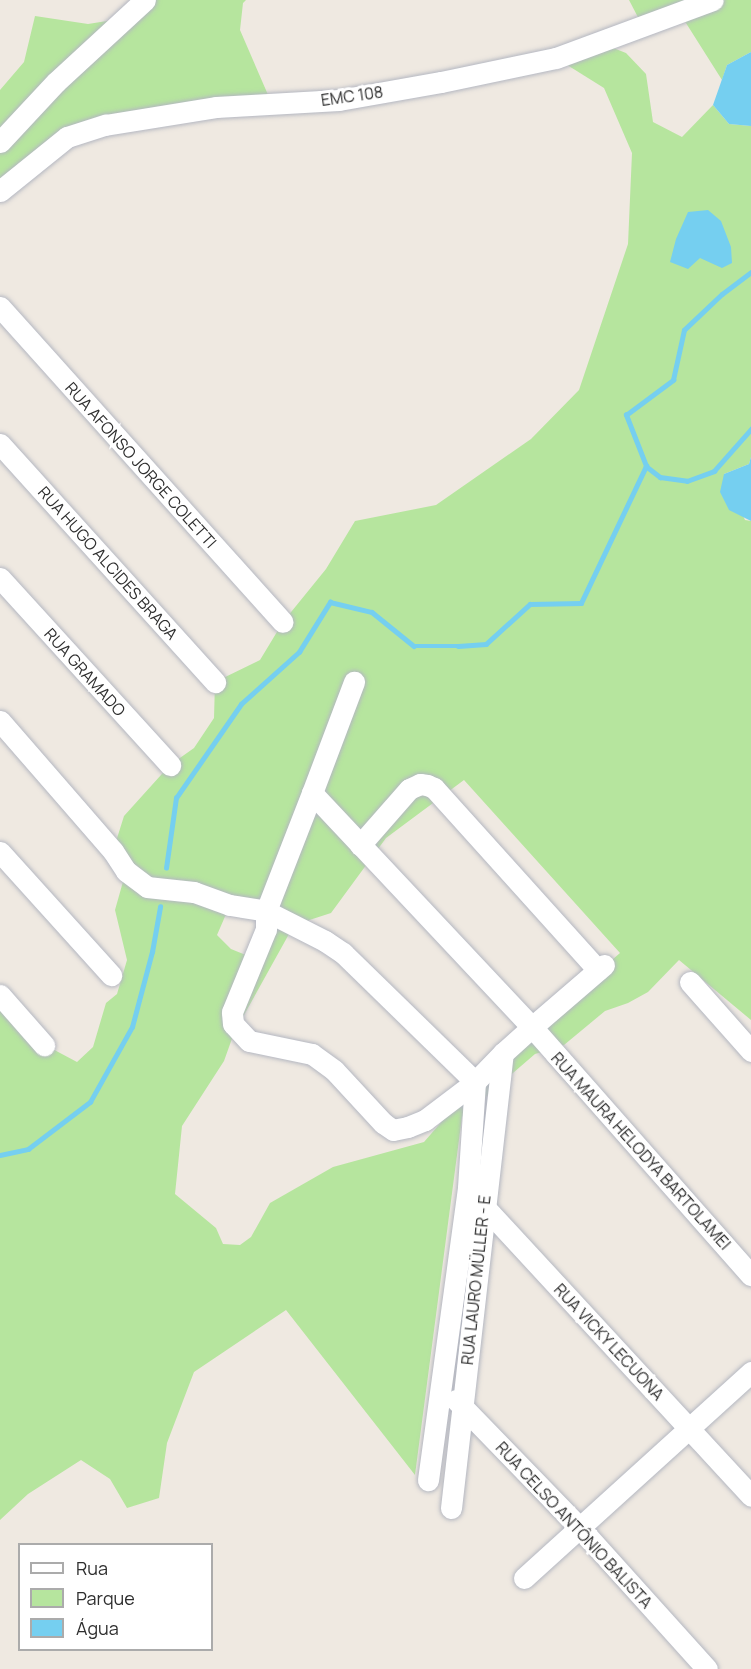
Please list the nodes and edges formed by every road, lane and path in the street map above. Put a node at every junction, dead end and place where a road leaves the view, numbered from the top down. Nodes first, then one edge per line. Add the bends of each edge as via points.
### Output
1 (145, 0) edge
2 (713, 0) edge
3 (0, 142) edge
4 (0, 191) edge
5 (0, 307) edge
6 (0, 444) edge
7 (0, 578) edge
8 (283, 622) dead end
9 (215, 682) dead end
10 (354, 682) dead end
11 (0, 721) edge
12 (170, 765) dead end
13 (312, 793) junction
14 (360, 845) junction
15 (0, 852) edge
16 (266, 911) junction
17 (111, 975) dead end
18 (690, 982) dead end
19 (0, 995) edge
20 (532, 1027) junction
21 (44, 1045) dead end
22 (751, 1051) edge
23 (503, 1053) junction
24 (475, 1082) junction
25 (468, 1188) junction
26 (484, 1207) junction
27 (751, 1275) edge
28 (751, 1372) edge
29 (440, 1382) junction
30 (462, 1407) junction
31 (689, 1428) junction
32 (428, 1480) dead end
33 (751, 1496) edge
34 (451, 1508) dead end
35 (581, 1528) junction
36 (524, 1578) dead end
37 (707, 1669) edge

1 - 3 street via 56,82
2 - 4 street, EMC 108 via 556,58 441,82 339,100 216,106 105,126 67,137
5 - 8 street, RUA AFONSO JORGE COLETTI
6 - 9 street, RUA HUGO ALCIDES BRAGA
7 - 12 street, RUA GRAMADO
10 - 13 street
11 - 16 street via 126,871 147,887 194,892 230,905
13 - 14 street, RUA MAURA HELODYA BARTOLAMEI
13 - 16 street
14 - 20 street, RUA MAURA HELODYA BARTOLAMEI
14 - 20 street via 409,789 420,784 434,788 601,968
15 - 17 street
16 - 24 street via 342,953
16 - 24 street via 266,929 232,1012 233,1024 249,1041 312,1054 334,1070 393,1130 425,1120
18 - 22 street
19 - 21 street
20 - 23 street
20 - 27 street, RUA MAURA HELODYA BARTOLAMEI
23 - 24 street
23 - 26 street, RUA LAURO MÜLLER - E
24 - 25 street, RUA LAURO MÜLLER - E
25 - 26 street, RUA VICKY LECUONA
25 - 29 street, RUA LAURO MÜLLER - E
26 - 30 street, RUA LAURO MÜLLER - E
26 - 31 street, RUA VICKY LECUONA
28 - 31 street
29 - 30 street, RUA CELSO ANTÔNIO BALISTA
29 - 32 street, RUA LAURO MÜLLER - E
30 - 34 street, RUA LAURO MÜLLER - E
30 - 35 street, RUA CELSO ANTÔNIO BALISTA
31 - 33 street, RUA VICKY LECUONA
31 - 35 street
35 - 36 street
35 - 37 street, RUA CELSO ANTÔNIO BALISTA

